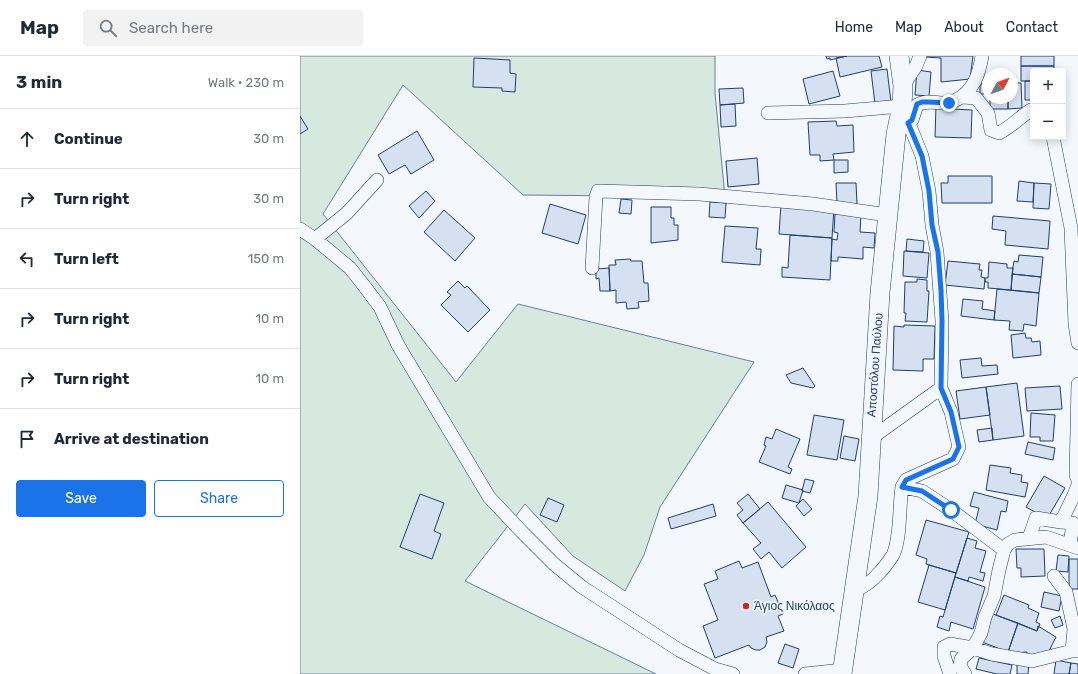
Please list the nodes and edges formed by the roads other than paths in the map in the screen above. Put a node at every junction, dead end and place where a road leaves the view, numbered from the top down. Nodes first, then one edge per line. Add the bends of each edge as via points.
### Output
1 (899, 56) edge
2 (920, 56) edge
3 (982, 56) edge
4 (903, 86) junction
5 (963, 97) junction
6 (1030, 111) edge
7 (768, 113) dead end
8 (902, 121) junction
9 (1054, 140) edge
10 (377, 180) dead end
11 (888, 215) junction
12 (300, 229) edge
13 (315, 239) junction
14 (592, 268) dead end
15 (1078, 343) edge
16 (1078, 384) edge
17 (941, 388) junction
18 (870, 439) junction
19 (1078, 480) edge
20 (1078, 485) edge
21 (902, 487) junction
22 (1060, 522) junction
23 (1029, 538) junction
24 (1074, 546) edge
25 (1004, 550) junction
26 (1054, 576) dead end
27 (855, 590) junction
28 (973, 648) junction
29 (1075, 651) edge
30 (842, 672) edge
31 (733, 674) edge
32 (805, 674) edge
33 (950, 674) edge
34 (965, 674) edge

1 - 4 street, Αποστόλου Παύλου
2 - 4 street
3 - 5 street via 975,82
4 - 8 street, Αποστόλου Παύλου
5 - 6 street via 976,98 988,113 991,130 1000,133
5 - 8 street via 949,103 922,102 917,104 912,120
7 - 8 street via 845,111
8 - 11 street, Αποστόλου Παύλου
8 - 17 street via 922,156 938,252 942,321
9 - 15 street via 1071,228 1074,324
10 - 13 street via 347,213
11 - 14 street via 813,204 699,194 598,191
11 - 18 street, Αποστόλου Παύλου
12 - 13 street
13 - 31 street via 350,268 380,307 398,346 482,486 521,531 582,587 679,650 715,669
16 - 19 street
17 - 18 street
17 - 21 street via 951,412 959,447 953,459 906,480
18 - 27 street, Αποστόλου Παύλου via 868,496
20 - 22 street
21 - 25 street via 922,491
21 - 27 street via 897,543 893,554 876,576 862,588
22 - 23 street via 1036,518
22 - 24 street via 1072,523
23 - 24 street via 1046,538
23 - 25 street via 1015,540
25 - 28 street via 994,596
26 - 29 street via 1066,592 1074,629
27 - 30 street, Αποστόλου Παύλου
28 - 29 street via 1032,661
28 - 33 street via 950,644 944,647
28 - 34 street via 961,659 960,666
30 - 32 street

